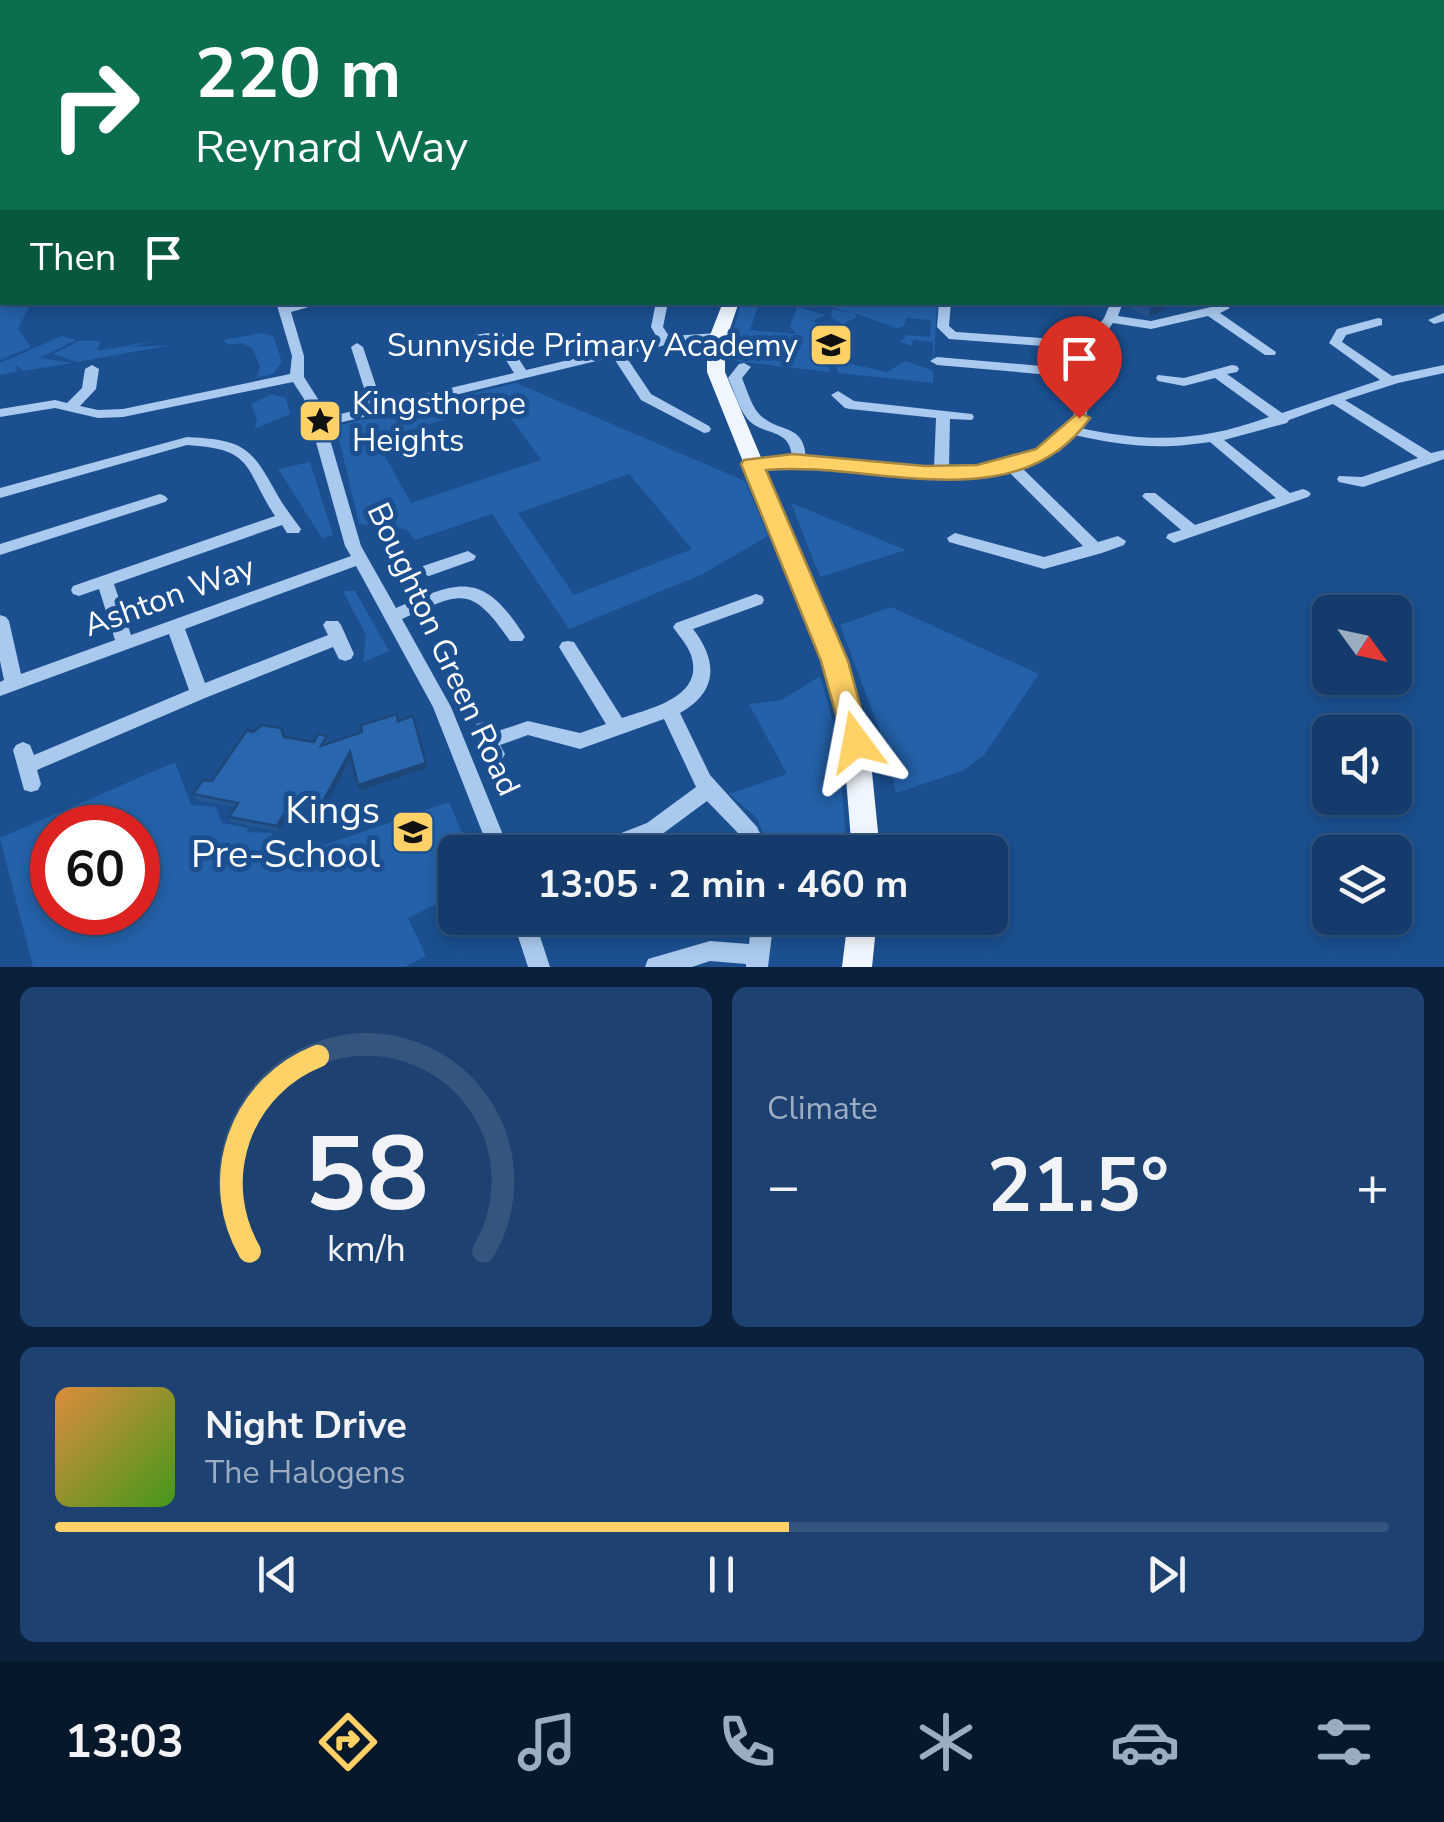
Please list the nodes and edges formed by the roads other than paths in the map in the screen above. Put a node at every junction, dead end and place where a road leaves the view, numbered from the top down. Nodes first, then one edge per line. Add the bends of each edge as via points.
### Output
1 (925, 0) edge
2 (933, 0) edge
3 (661, 305) edge
4 (730, 305) edge
5 (950, 305) edge
6 (1116, 305) edge
7 (284, 306) edge
8 (1224, 308) dead end
9 (1209, 312) junction
10 (1112, 319) junction
11 (1369, 321) dead end
12 (718, 337) junction
13 (479, 338) dead end
14 (666, 341) junction
15 (1267, 347) dead end
16 (363, 350) dead end
17 (1087, 350) junction
18 (616, 353) junction
19 (946, 364) dead end
20 (744, 367) dead end
21 (92, 368) dead end
22 (1444, 369) edge
23 (1081, 374) junction
24 (522, 375) junction
25 (296, 377) junction
26 (1164, 378) dead end
27 (1388, 380) junction
28 (838, 395) dead end
29 (1336, 400) junction
30 (71, 406) junction
31 (377, 409) junction
32 (0, 412) edge
33 (943, 415) junction
34 (967, 418) dead end
35 (1282, 420) junction
36 (701, 422) dead end
37 (318, 424) junction
38 (1072, 430) junction
39 (1216, 440) junction
40 (1436, 456) edge
41 (799, 461) junction
42 (752, 464) junction
43 (1011, 466) junction
44 (940, 474) junction
45 (1344, 478) dead end
46 (0, 493) edge
47 (1150, 496) dead end
48 (160, 499) dead end
49 (1192, 531) junction
50 (965, 536) dead end
51 (1174, 538) dead end
52 (1118, 541) dead end
53 (1096, 549) junction
54 (0, 550) edge
55 (468, 556) dead end
56 (359, 559) junction
57 (105, 581) junction
58 (80, 590) dead end
59 (444, 595) junction
60 (756, 600) dead end
61 (392, 617) junction
62 (0, 621) edge
63 (175, 626) junction
64 (507, 634) dead end
65 (338, 639) dead end
66 (125, 644) junction
67 (568, 647) dead end
68 (7, 687) edge
69 (198, 692) junction
70 (669, 711) junction
71 (618, 728) junction
72 (490, 741) dead end
73 (27, 767) dead end
74 (708, 789) junction
75 (493, 835) edge
76 (639, 835) edge
77 (749, 835) edge
78 (865, 835) edge
79 (529, 935) edge
80 (761, 935) edge
81 (861, 935) edge
82 (758, 961) edge
83 (540, 967) edge
84 (656, 967) edge
85 (857, 967) edge

1 - 2 highway
3 - 14 street via 657,327
4 - 12 main road
5 - 17 street via 943,327 953,336
6 - 10 street
7 - 25 street, Boughton Green Road via 298,356
8 - 9 street
9 - 10 street via 1146,326
9 - 15 street
10 - 17 street
11 - 27 street via 1341,332 1335,343
12 - 14 street
12 - 42 main road via 716,372
13 - 24 street via 498,334
14 - 18 street
16 - 31 street
17 - 23 street
18 - 24 street
18 - 36 street via 646,396
19 - 23 street
20 - 41 street via 735,378 752,416 792,434
21 - 30 street via 89,389
22 - 27 street
23 - 38 street via 1082,406
24 - 31 street
25 - 30 street via 123,413
25 - 37 street, Boughton Green Road
26 - 35 street via 1184,382 1224,371
27 - 29 street
28 - 33 street via 850,404
29 - 35 street
29 - 40 street
30 - 32 street
31 - 37 street
33 - 34 street
33 - 44 street
35 - 39 street
37 - 56 street, Boughton Green Road
38 - 39 street via 1134,443
38 - 43 street via 1044,453
39 - 49 street via 1295,496
40 - 45 street via 1363,482
41 - 42 street
41 - 44 street
42 - 78 main road via 842,686
43 - 44 street
43 - 53 street
46 - 57 street via 187,441 254,458 288,524
47 - 49 street
48 - 54 street
49 - 51 street
50 - 53 street via 1037,563
52 - 53 street
55 - 59 street via 427,566
56 - 61 street, Boughton Green Road
56 - 63 street, Ashton Way
57 - 58 street
57 - 66 street
59 - 61 street
59 - 64 street via 483,595 497,606
60 - 70 street via 682,627 703,666 692,694
61 - 75 street, Boughton Green Road via 447,718
62 - 68 street
63 - 66 street, Ashton Way
63 - 69 street
65 - 69 street
66 - 68 street, Ashton Way
67 - 71 street
69 - 73 street
70 - 71 street
70 - 74 street
71 - 72 street via 580,741 528,728
74 - 76 street
74 - 77 street
79 - 83 street
80 - 82 street
81 - 85 main road
82 - 84 street via 710,951

